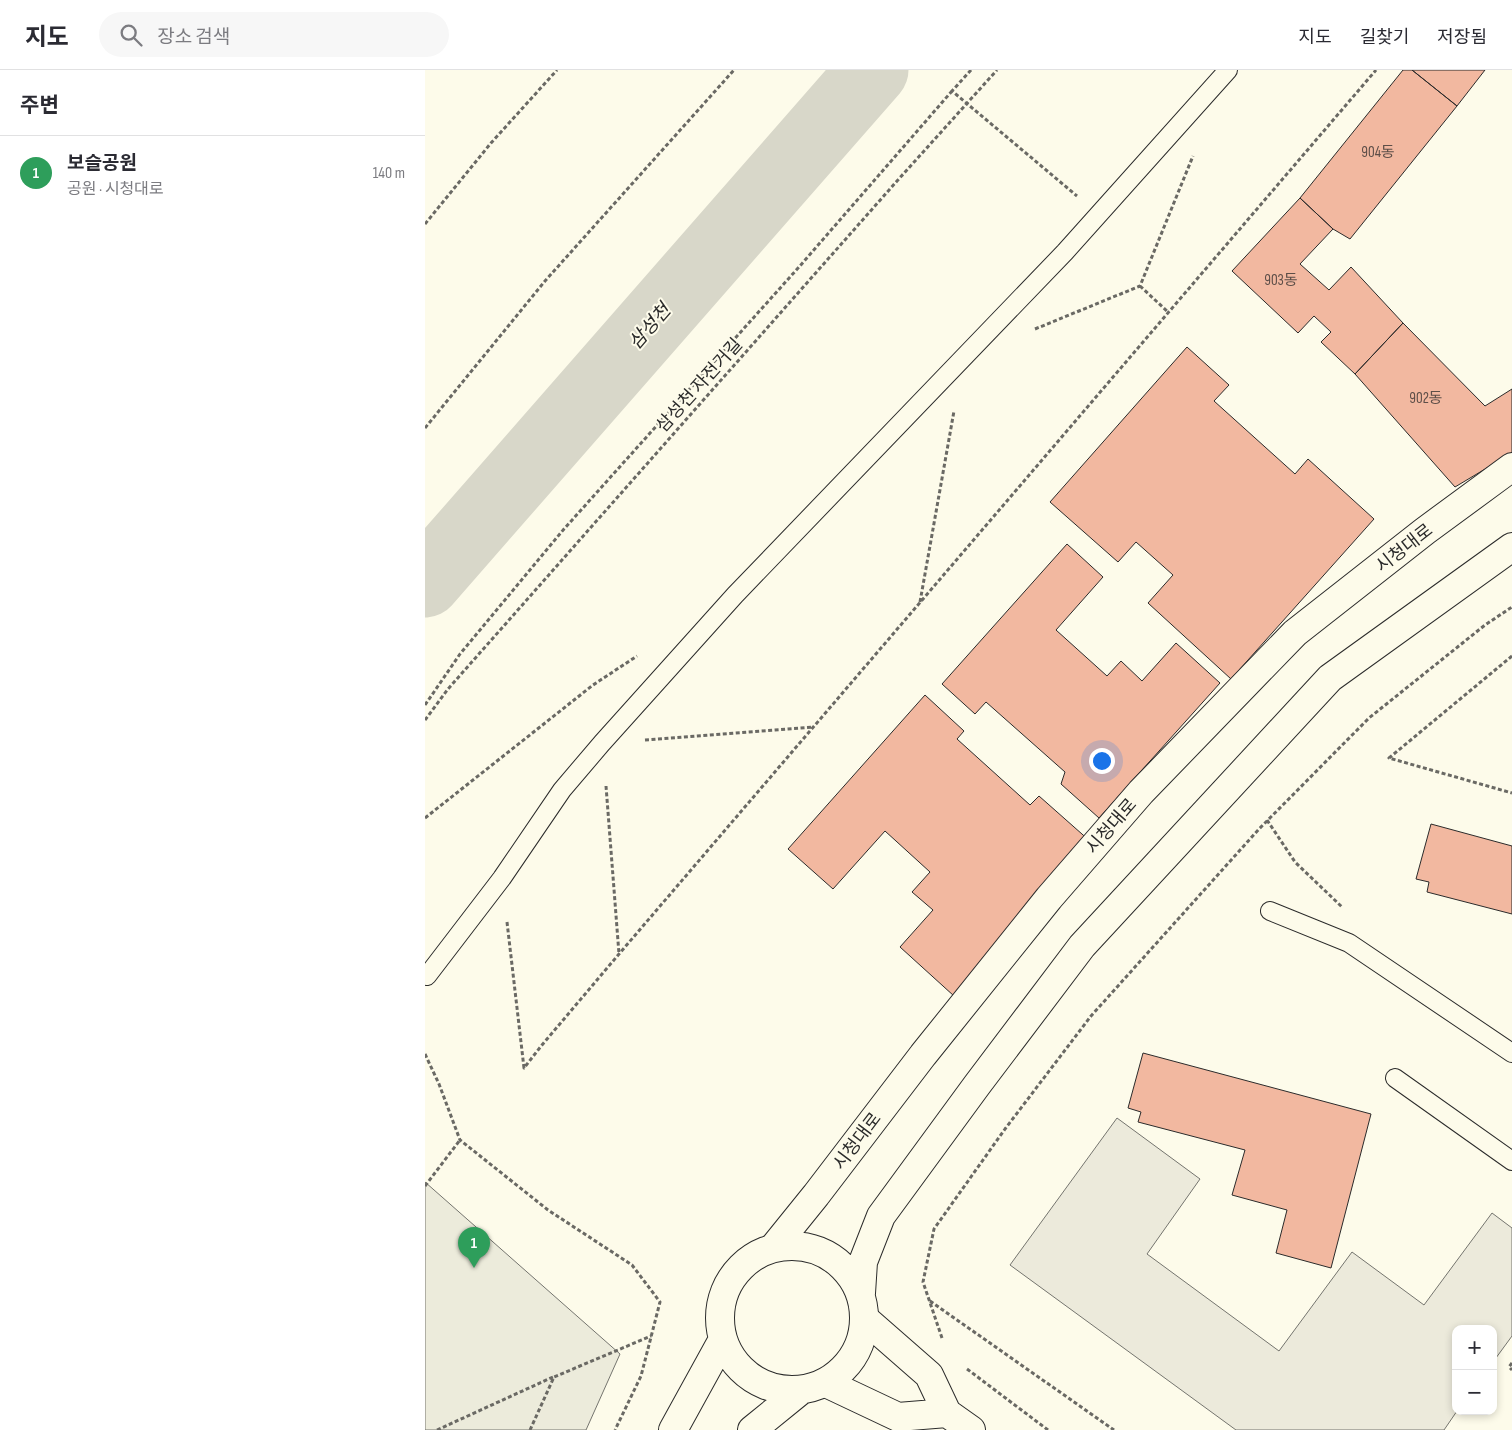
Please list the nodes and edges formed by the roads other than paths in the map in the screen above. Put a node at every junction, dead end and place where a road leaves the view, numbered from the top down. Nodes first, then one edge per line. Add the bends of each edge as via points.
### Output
1 (1228, 70) edge
2 (1512, 467) edge
3 (1512, 547) edge
4 (1270, 911) dead end
5 (427, 976) dead end
6 (1512, 1053) edge
7 (1395, 1078) dead end
8 (1512, 1161) edge
9 (774, 1247) junction
10 (863, 1306) junction
11 (722, 1341) junction
12 (826, 1383) junction
13 (800, 1391) junction
14 (947, 1413) junction
15 (673, 1430) edge
16 (752, 1430) edge
17 (971, 1430) edge

1 - 5 lane via 1099,214 735,595 602,743 562,790
2 - 9 street, 시청대로 via 1295,632 1141,792 1037,913
3 - 10 street via 1330,678 1082,946 881,1216 863,1262
4 - 6 lane via 1349,943
7 - 8 lane
9 - 10 street via 801,1245 826,1253 847,1270
9 - 11 street via 747,1260 727,1283 719,1312
10 - 12 street via 860,1345 847,1367
10 - 14 street via 929,1375
11 - 13 street via 739,1370 767,1388
11 - 15 street
12 - 13 street
12 - 14 street via 898,1417
13 - 16 street
14 - 17 street

